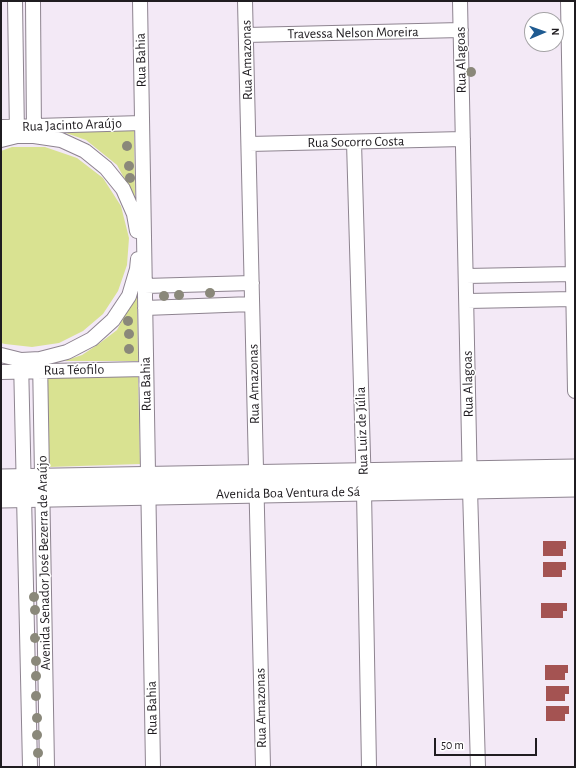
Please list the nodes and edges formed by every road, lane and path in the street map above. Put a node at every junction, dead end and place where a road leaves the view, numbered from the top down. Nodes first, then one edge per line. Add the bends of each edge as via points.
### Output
1 (15, 1) edge
2 (33, 1) edge
3 (140, 1) edge
4 (245, 1) edge
5 (460, 1) edge
6 (568, 1) edge
7 (461, 30) junction
8 (246, 35) junction
9 (142, 123) junction
10 (1, 127) edge
11 (17, 131) junction
12 (34, 131) junction
13 (463, 139) junction
14 (1, 140) edge
15 (354, 142) junction
16 (249, 144) junction
17 (142, 240) junction
18 (573, 274) junction
19 (466, 276) junction
20 (252, 283) junction
21 (145, 286) junction
22 (573, 299) junction
23 (466, 301) junction
24 (252, 304) junction
25 (145, 308) junction
26 (1, 355) edge
27 (40, 365) junction
28 (21, 366) junction
29 (146, 369) junction
30 (1, 372) edge
31 (575, 391) edge
32 (575, 469) edge
33 (1, 479) edge
34 (33, 479) junction
35 (470, 480) junction
36 (363, 482) junction
37 (257, 484) junction
38 (148, 486) junction
39 (575, 487) edge
40 (1, 498) edge
41 (33, 498) junction
42 (30, 767) edge
43 (48, 767) edge
44 (153, 767) edge
45 (263, 767) edge
46 (369, 767) edge
47 (478, 767) edge

1 - 11 street
2 - 12 street
3 - 9 street, Rua Bahia
4 - 8 street, Rua Amazonas
5 - 7 street, Rua Alagoas
6 - 18 street
7 - 8 street, Travessa Nelson Moreira
7 - 13 street, Rua Alagoas
8 - 16 street, Rua Amazonas
9 - 12 street, Rua Jacinto Araújo
9 - 17 street, Rua Bahia
10 - 11 street, Rua Jacinto Araújo
11 - 12 street
11 - 14 street
12 - 17 street via 85,151 106,168 123,189
13 - 15 street, Rua Socorro Costa
13 - 19 street, Rua Alagoas
15 - 16 street, Rua Socorro Costa
15 - 36 street, Rua Luiz de Júlia
16 - 20 street, Rua Amazonas
17 - 21 street, Rua Bahia
17 - 27 street via 138,268 129,296 113,320 92,339
18 - 19 street
18 - 22 street
19 - 23 street, Rua Alagoas
20 - 21 street
20 - 24 street, Rua Amazonas
21 - 25 street, Rua Bahia
22 - 23 street
22 - 31 street
23 - 35 street, Rua Alagoas
24 - 25 street
24 - 37 street, Rua Amazonas
25 - 29 street, Rua Bahia
26 - 28 street
27 - 28 street
27 - 29 street, Rua Téofilo
27 - 34 street, Avenida Senador José Bezerra de Araújo
28 - 30 street
28 - 34 street, Avenida Senador José Bezerra de Araújo
29 - 38 street, Rua Bahia
32 - 35 street, Avenida Boa Ventura de Sá
33 - 34 street, Avenida Boa Ventura de Sá
34 - 38 street, Avenida Boa Ventura de Sá
34 - 41 street, Avenida Senador José Bezerra de Araújo
35 - 36 street, Avenida Boa Ventura de Sá
35 - 39 street, Avenida Boa Ventura de Sá
35 - 47 street, Rua Alagoas
36 - 37 street, Avenida Boa Ventura de Sá
36 - 46 street, Rua Luiz de Júlia
37 - 38 street, Avenida Boa Ventura de Sá
37 - 45 street, Rua Amazonas
38 - 41 street, Avenida Boa Ventura de Sá
38 - 44 street, Rua Bahia
40 - 41 street, Avenida Boa Ventura de Sá
41 - 42 street, Avenida Senador José Bezerra de Araújo
41 - 43 street, Avenida Senador José Bezerra de Araújo

